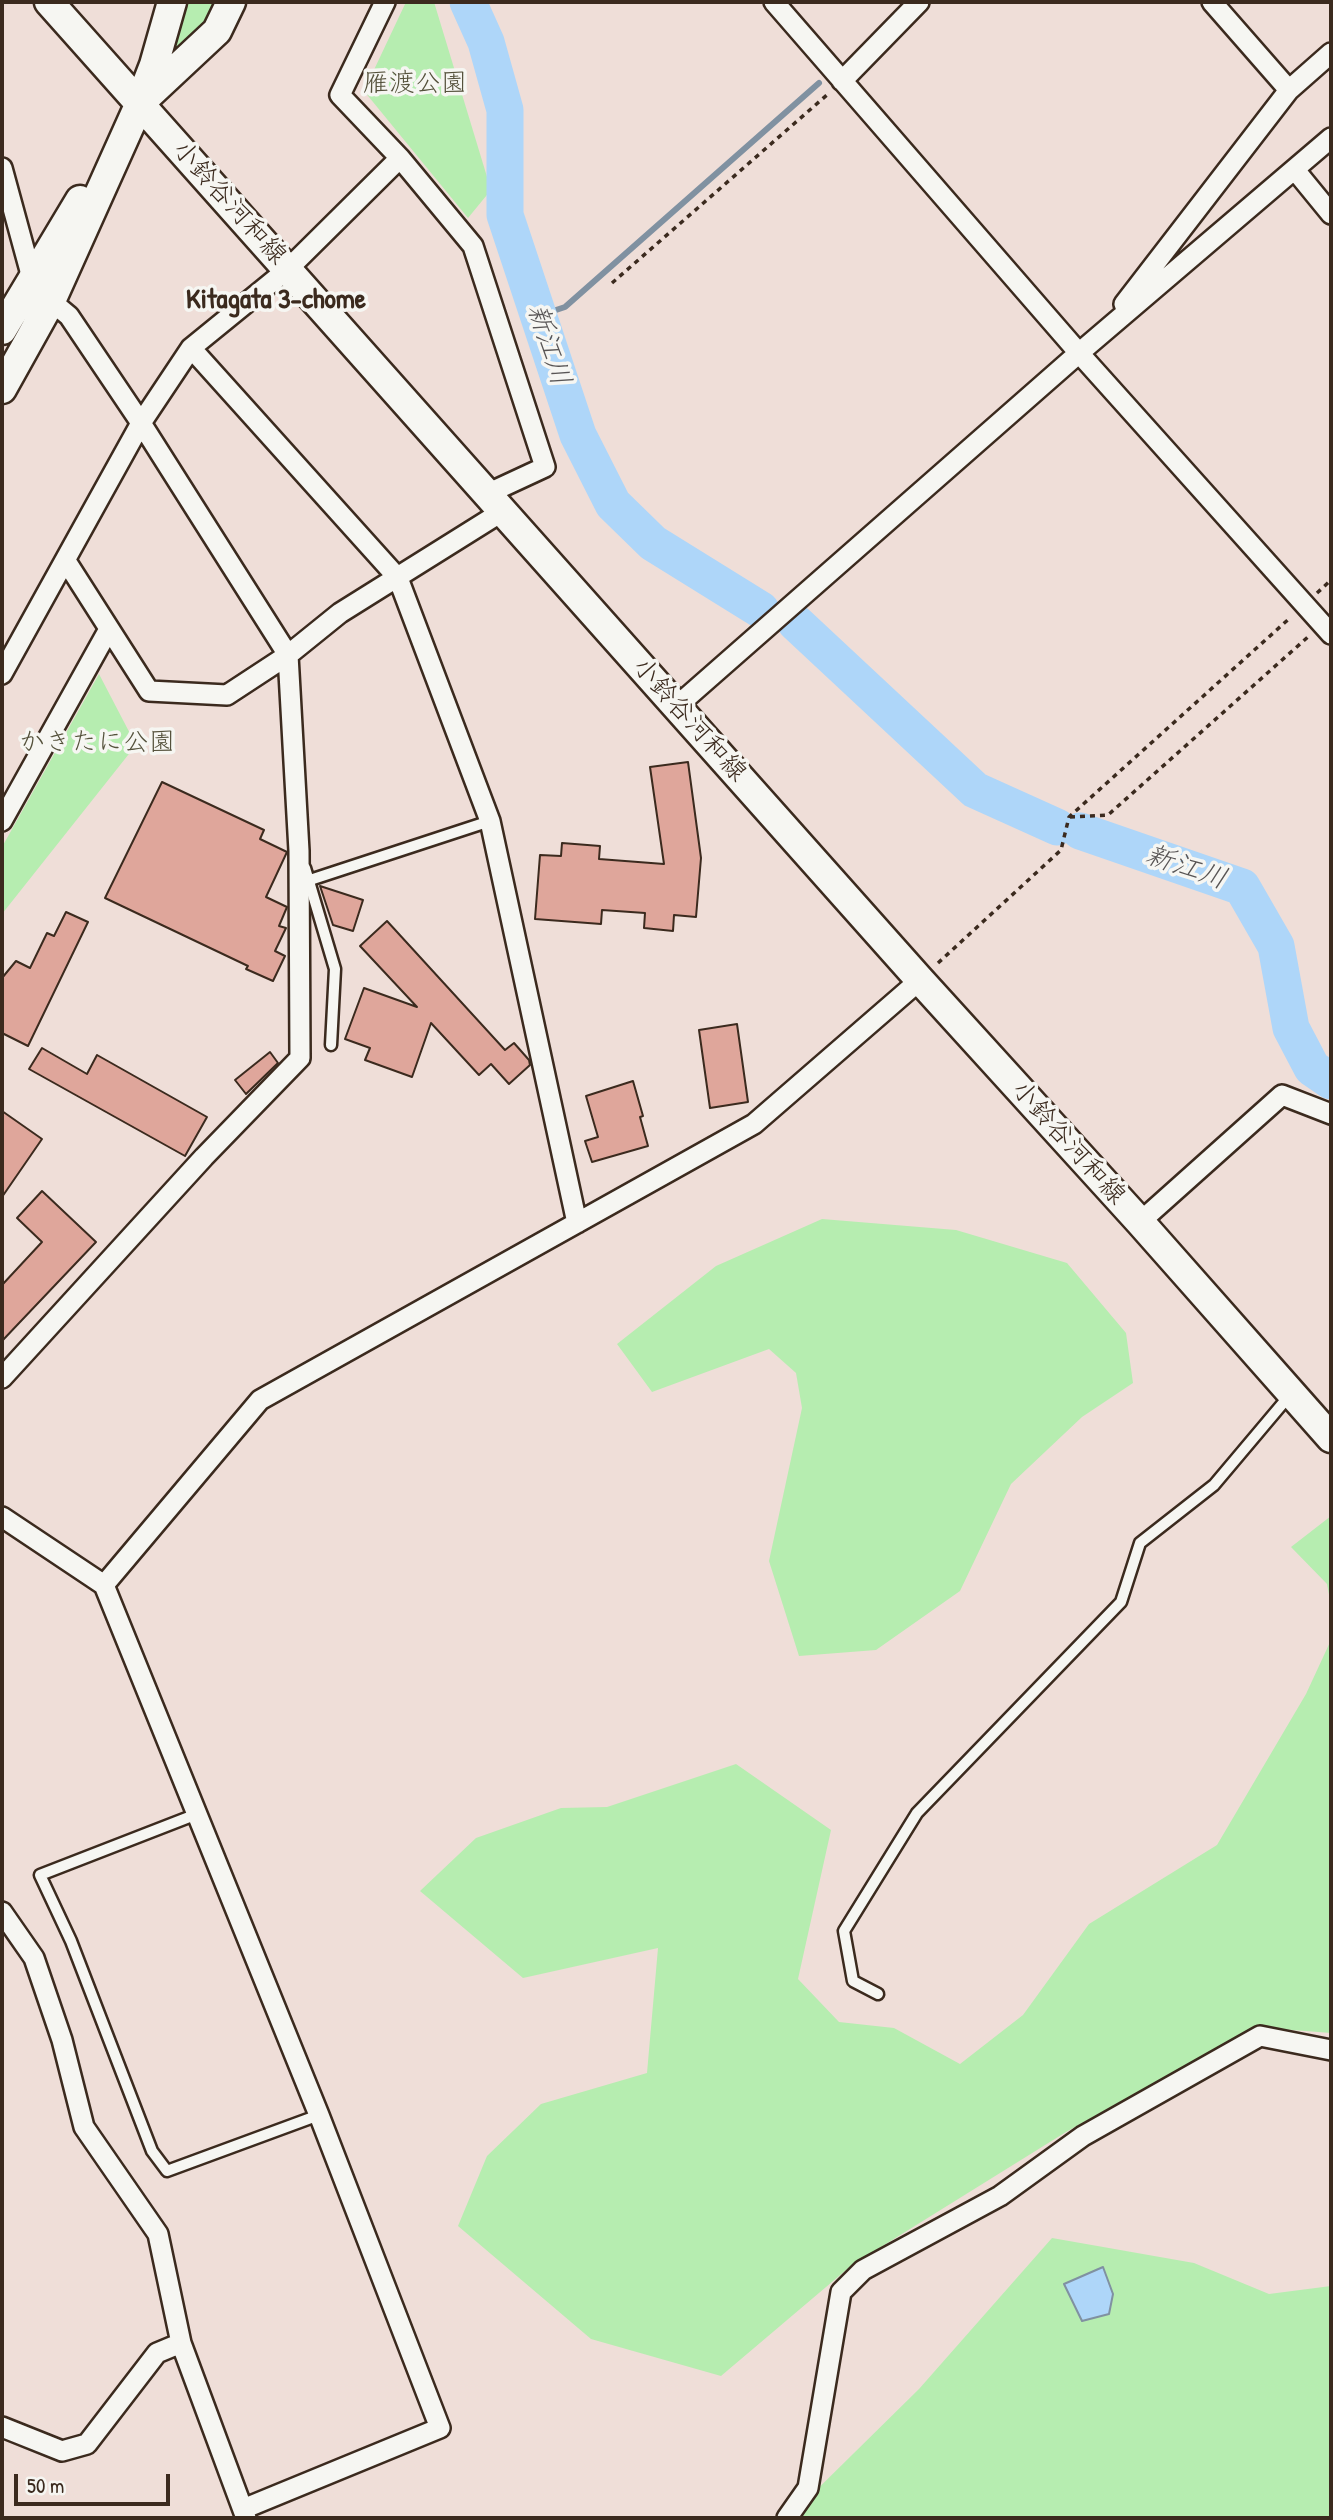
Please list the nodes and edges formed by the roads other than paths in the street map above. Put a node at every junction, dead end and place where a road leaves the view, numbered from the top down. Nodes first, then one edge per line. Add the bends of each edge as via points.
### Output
1 (50, 2) edge
2 (172, 2) edge
3 (231, 2) edge
4 (384, 2) edge
5 (774, 2) edge
6 (919, 2) edge
7 (1212, 2) edge
8 (1331, 53) edge
9 (842, 81) junction
10 (1289, 90) junction
11 (140, 103) junction
12 (1331, 138) edge
13 (400, 158) junction
14 (2, 168) edge
15 (1295, 170) junction
16 (1331, 214) edge
17 (288, 269) junction
18 (32, 278) junction
19 (51, 301) junction
20 (2, 330) edge
21 (1100, 336) junction
22 (191, 348) junction
23 (1079, 353) junction
24 (2, 389) edge
25 (141, 423) junction
26 (496, 502) junction
27 (66, 561) junction
28 (398, 578) junction
29 (109, 629) junction
30 (1327, 629) edge
31 (288, 655) junction
32 (2, 674) edge
33 (677, 706) junction
34 (2, 821) edge
35 (490, 821) junction
36 (299, 851) junction
37 (310, 880) junction
38 (920, 980) junction
39 (331, 1045) dead end
40 (1331, 1114) edge
41 (1140, 1222) junction
42 (577, 1223) junction
43 (2, 1378) edge
44 (1292, 1393) junction
45 (1331, 1437) edge
46 (2, 1517) edge
47 (104, 1585) junction
48 (197, 1814) junction
49 (2, 1912) edge
50 (878, 1994) dead end
51 (1331, 2050) edge
52 (318, 2115) junction
53 (181, 2343) junction
54 (2, 2427) edge
55 (244, 2514) edge
56 (787, 2518) edge

1 - 11 main road, 小鈴谷河和線
2 - 11 main road
3 - 11 main road via 217,31
4 - 13 street via 340,94
5 - 9 street
6 - 9 street
7 - 10 street
8 - 10 street
9 - 23 street
10 - 21 street
11 - 17 main road, 小鈴谷河和線
11 - 18 main road
11 - 19 main road
12 - 15 street
13 - 17 street
13 - 26 street via 473,246 545,467
14 - 18 street
15 - 16 street
15 - 21 street
17 - 22 street
17 - 26 main road, 小鈴谷河和線
18 - 20 main road
19 - 24 main road
19 - 25 street via 69,316
21 - 23 street
22 - 25 street
22 - 28 street
23 - 30 street
23 - 33 street
25 - 27 street
25 - 31 street
26 - 28 street
26 - 33 main road, 小鈴谷河和線
27 - 29 street
27 - 32 street
28 - 31 street via 340,613
28 - 35 street
29 - 31 street via 149,691 227,695
29 - 34 street
31 - 36 street
33 - 38 main road, 小鈴谷河和線
35 - 37 lane
35 - 42 street
36 - 37 lane
36 - 43 street via 300,1058
37 - 39 lane via 335,969
38 - 41 main road, 小鈴谷河和線
38 - 42 street via 754,1124
40 - 41 street via 1282,1096
41 - 44 main road, 小鈴谷河和線
42 - 47 street via 260,1399
44 - 45 main road, 小鈴谷河和線
44 - 50 lane via 1214,1485 1140,1543 1121,1602 917,1813 844,1931 853,1981
46 - 47 street
47 - 48 street
48 - 52 street
48 - 52 lane via 40,1875 71,1941 152,2151 167,2171
49 - 53 street via 34,1958 62,2040 84,2127 158,2234
51 - 56 street via 1260,2036 1083,2136 1000,2196 863,2270 841,2292 808,2488
52 - 55 street via 440,2428
53 - 54 street via 157,2354 88,2444 62,2451
53 - 55 street

